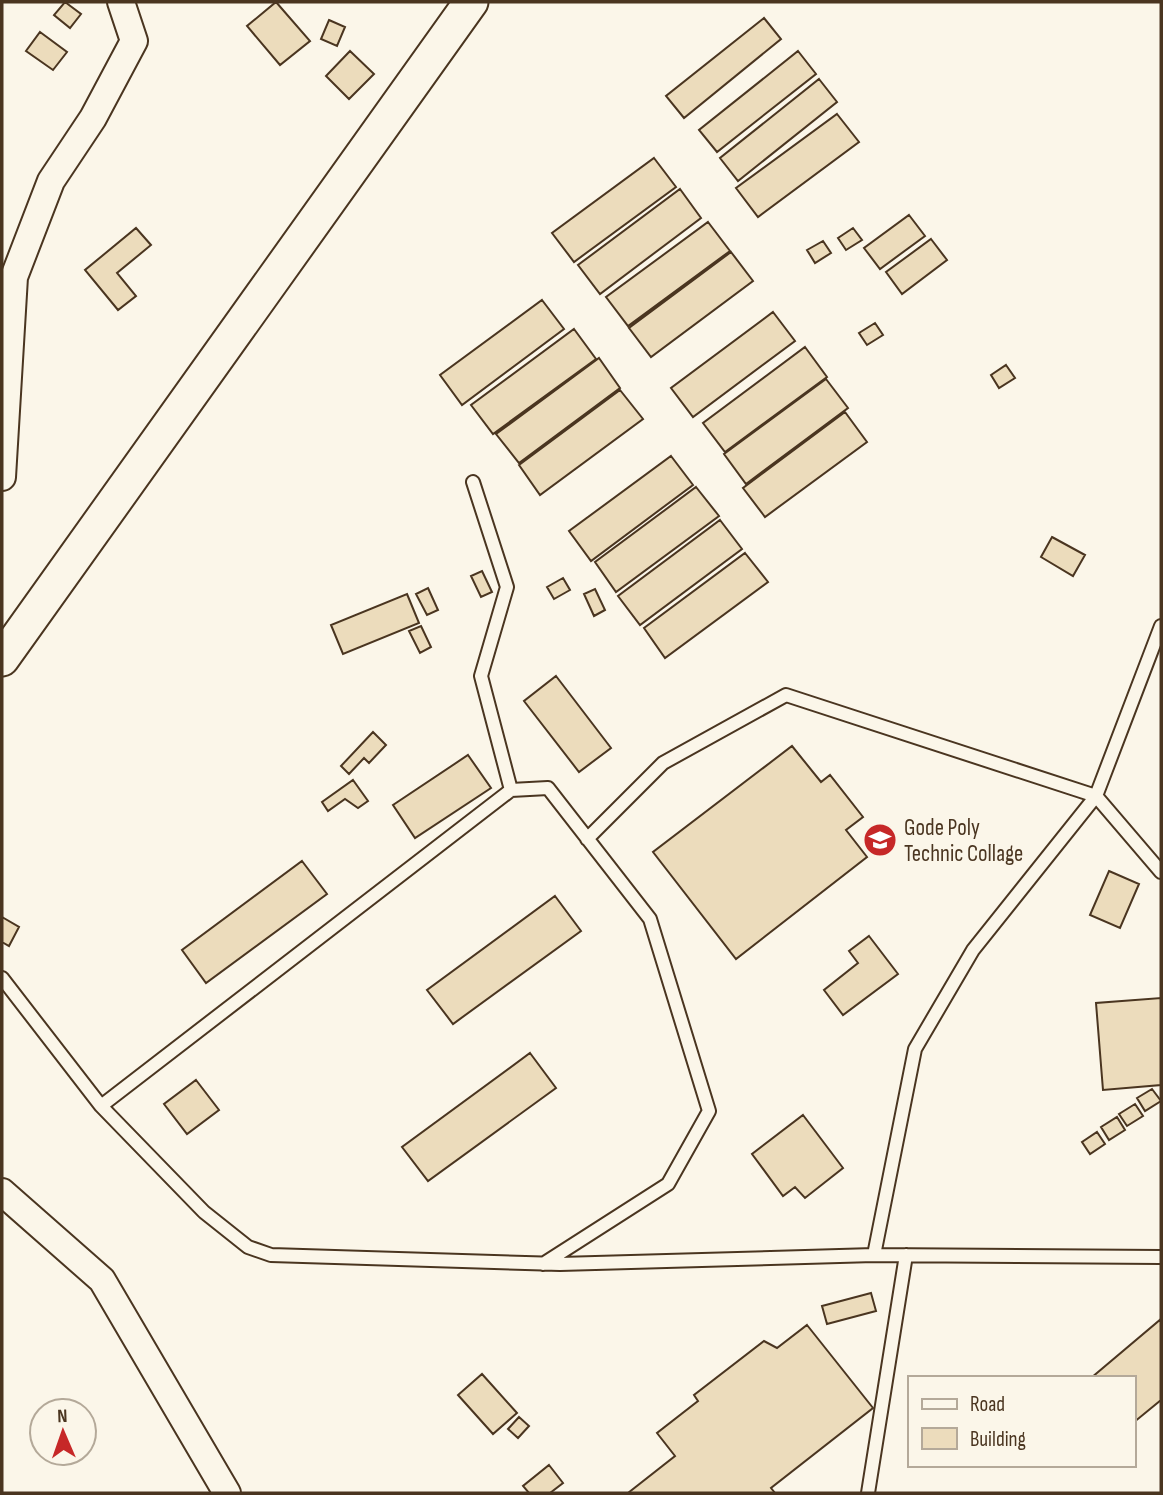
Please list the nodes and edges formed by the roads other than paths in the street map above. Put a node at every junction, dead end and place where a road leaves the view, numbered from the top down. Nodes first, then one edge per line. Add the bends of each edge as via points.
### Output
1 (121, 2) edge
2 (471, 2) edge
3 (2, 477) edge
4 (473, 482) dead end
5 (1161, 626) edge
6 (2, 659) edge
7 (511, 790) junction
8 (1096, 796) junction
9 (587, 839) junction
10 (1161, 872) edge
11 (2, 978) edge
12 (101, 1106) junction
13 (2, 1192) edge
14 (874, 1255) junction
15 (906, 1255) junction
16 (1161, 1257) edge
17 (543, 1264) junction
18 (227, 1493) edge
19 (867, 1493) edge

1 - 3 street via 134,41 93,118 51,181 14,277
2 - 6 street
4 - 7 lane via 508,587 481,676
5 - 8 lane
7 - 9 lane via 548,788
7 - 12 lane
8 - 9 lane via 786,695 663,763
8 - 10 lane
8 - 14 lane via 973,950 915,1049
9 - 17 lane via 650,919 709,1111 668,1184
11 - 12 lane
12 - 17 lane via 204,1212 248,1247 299,1258
13 - 18 street via 102,1280
14 - 15 lane
14 - 17 lane
15 - 16 lane
15 - 19 lane

